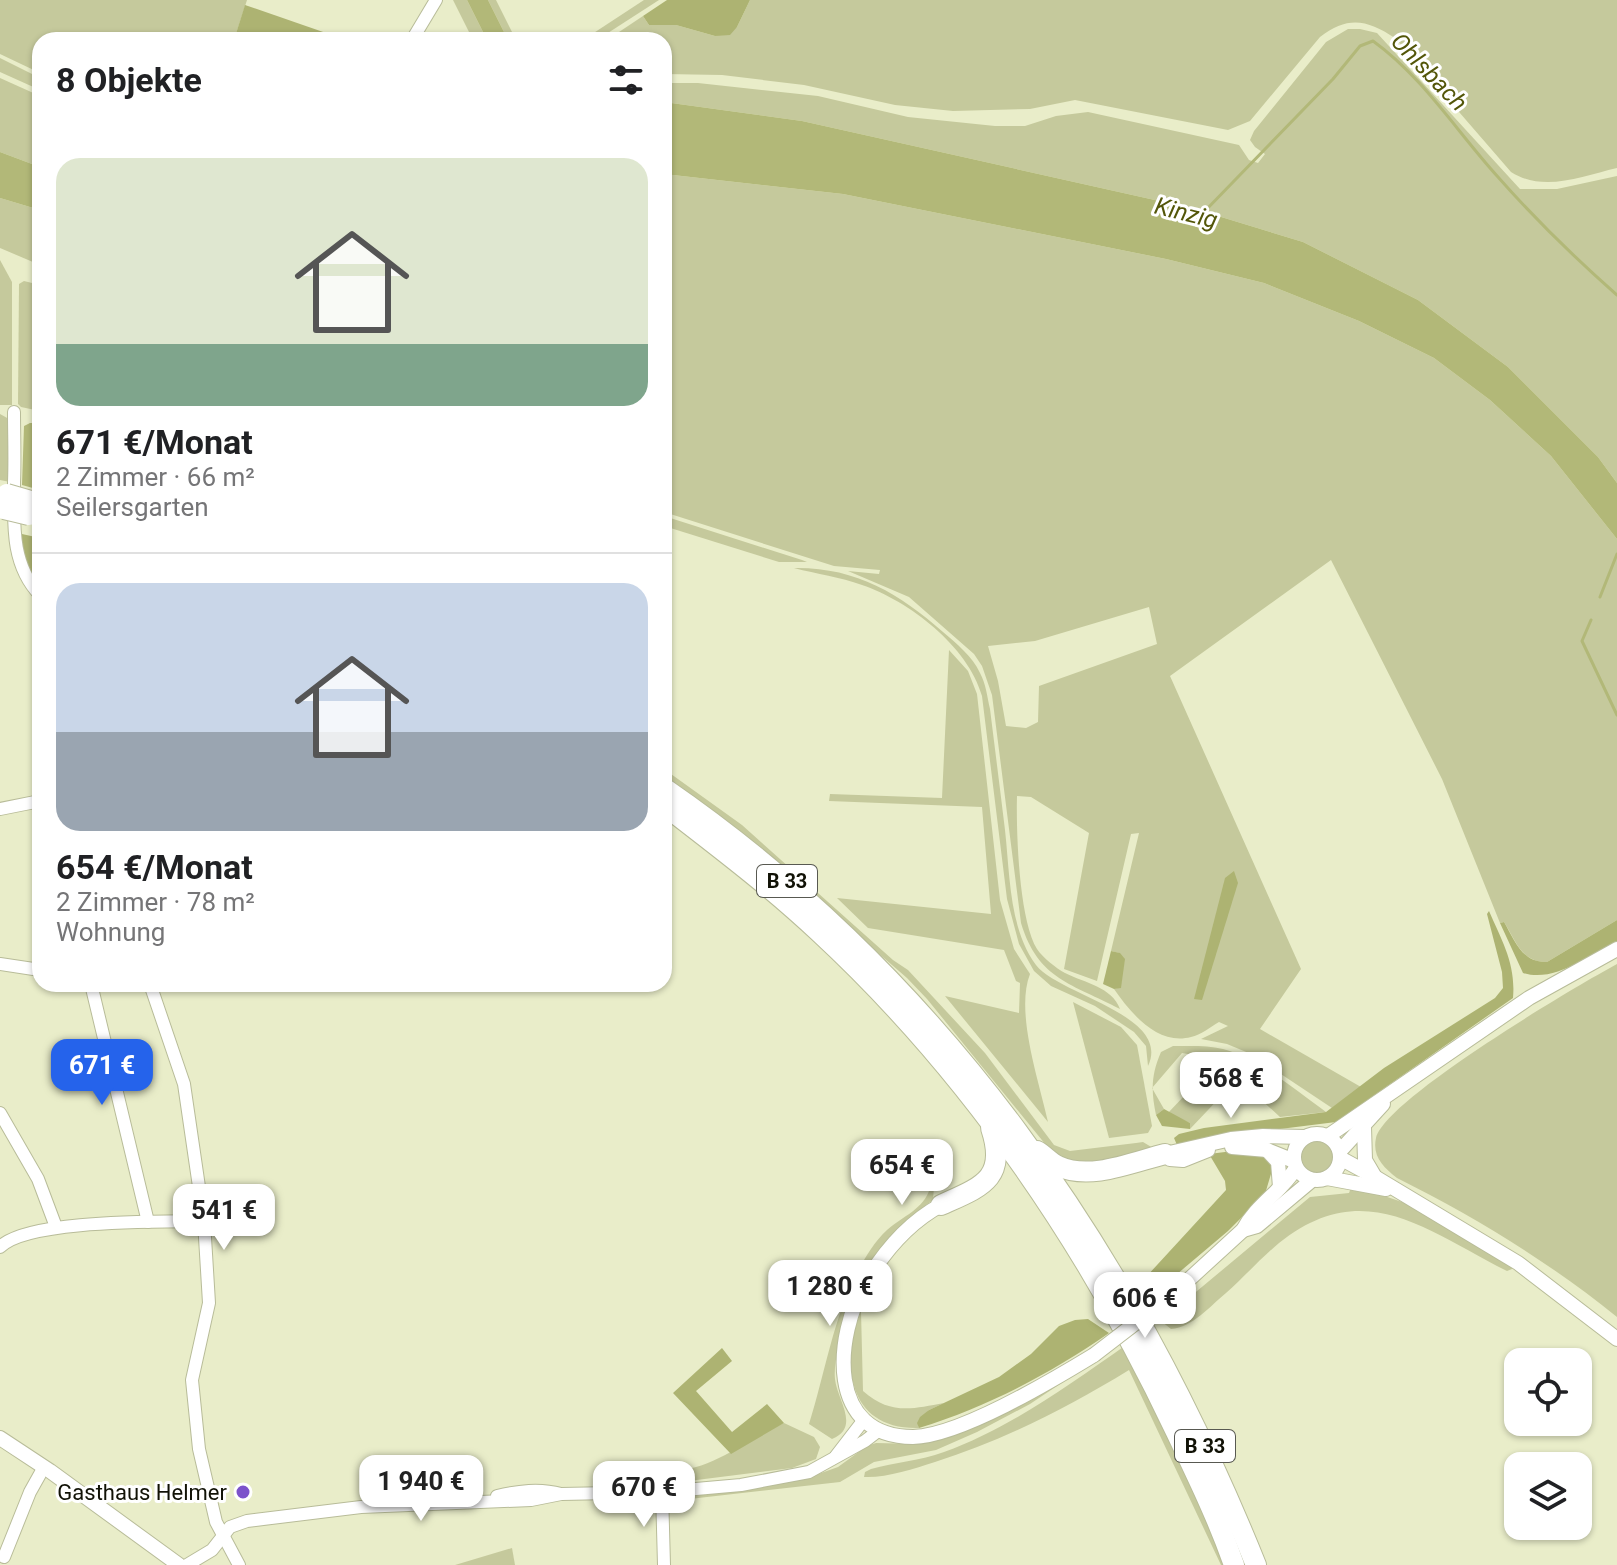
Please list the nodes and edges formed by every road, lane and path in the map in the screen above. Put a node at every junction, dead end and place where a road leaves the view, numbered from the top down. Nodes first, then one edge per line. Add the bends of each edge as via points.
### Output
1 (436, 0) edge
2 (417, 32) edge
3 (14, 412) dead end
4 (3, 501) edge
5 (32, 509) edge
6 (32, 587) edge
7 (672, 794) edge
8 (32, 803) edge
9 (0, 809) edge
10 (672, 811) edge
11 (1617, 949) edge
12 (0, 964) edge
13 (32, 969) edge
14 (93, 992) edge
15 (153, 992) edge
16 (1391, 1095) junction
17 (0, 1113) edge
18 (987, 1117) junction
19 (1364, 1127) junction
20 (1328, 1136) junction
21 (1305, 1137) junction
22 (1026, 1142) junction
23 (1267, 1150) junction
24 (1165, 1154) junction
25 (1340, 1154) junction
26 (1295, 1164) junction
27 (1375, 1177) junction
28 (1319, 1179) junction
29 (1280, 1187) junction
30 (1398, 1192) junction
31 (941, 1205) joint
32 (204, 1221) junction
33 (148, 1222) junction
34 (56, 1227) junction
35 (1243, 1230) junction
36 (0, 1247) edge
37 (1617, 1339) edge
38 (863, 1421) junction
39 (878, 1431) junction
40 (0, 1438) edge
41 (834, 1458) junction
42 (44, 1467) junction
43 (662, 1492) junction
44 (222, 1536) junction
45 (4, 1557) dead end
46 (179, 1565) edge
47 (187, 1565) edge
48 (239, 1565) edge
49 (664, 1565) edge
50 (1234, 1565) edge
51 (1256, 1565) edge

1 - 2 street
3 - 6 street via 13,533
4 - 5 highway, bridge
7 - 22 highway, B 33 via 790,883 898,987
8 - 9 street
10 - 18 highway, B 33 via 831,943
11 - 16 street via 1529,998
12 - 13 street
14 - 33 street
15 - 32 street via 184,1084
16 - 19 street
16 - 20 street
17 - 34 street via 38,1179
18 - 31 highway via 996,1144 991,1177
18 - 50 highway, B 33 via 1099,1283 1156,1389
19 - 25 street
19 - 27 street via 1365,1160
20 - 21 street
20 - 25 street
21 - 24 street via 1231,1139
21 - 26 street via 1296,1148
22 - 24 highway, B 33 via 1057,1166 1078,1171 1105,1170
22 - 51 highway, B 33 via 1146,1331 1194,1423
23 - 24 street via 1218,1148 1183,1160
23 - 26 street
23 - 29 street via 1278,1162
25 - 27 street
25 - 28 street via 1337,1170
26 - 28 street
26 - 29 street
27 - 30 street
28 - 30 street
28 - 35 street via 1257,1226
29 - 35 street
30 - 37 street via 1518,1263
31 - 38 street via 918,1218 864,1285 843,1366 845,1387
32 - 33 street
32 - 44 street via 209,1303 192,1380 199,1449
33 - 34 street
34 - 36 street via 7,1240
35 - 39 street, bridge via 1172,1295 1094,1355 1011,1401 917,1437
38 - 39 street
38 - 41 street
39 - 41 street
40 - 42 street
41 - 43 street via 809,1472
42 - 45 street
42 - 46 street
43 - 44 street via 530,1490 480,1502 267,1517 236,1523
43 - 49 street
44 - 47 street via 212,1550
44 - 48 street

